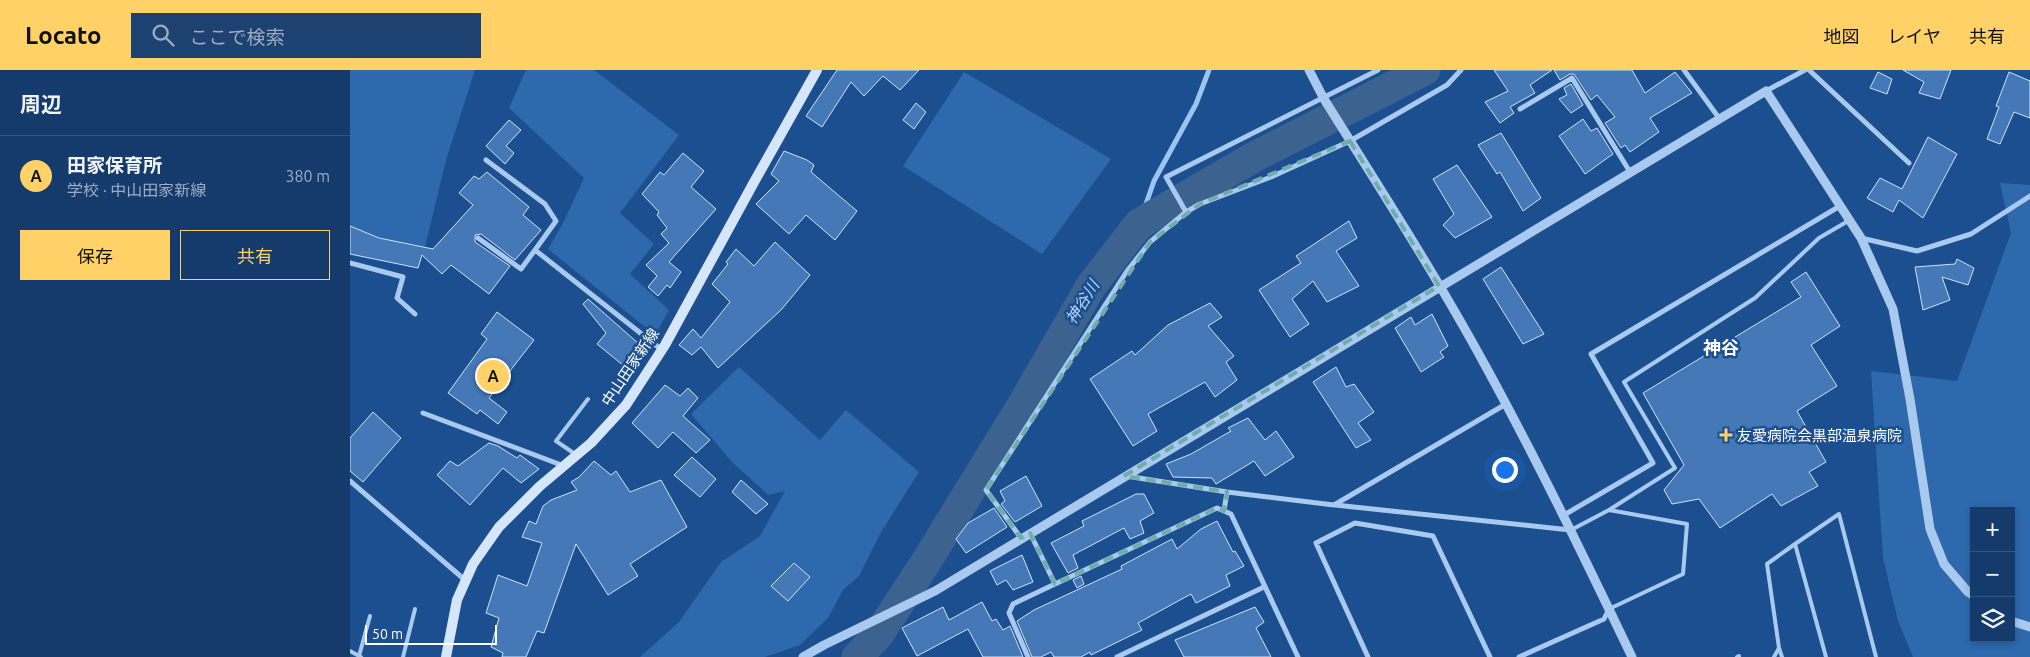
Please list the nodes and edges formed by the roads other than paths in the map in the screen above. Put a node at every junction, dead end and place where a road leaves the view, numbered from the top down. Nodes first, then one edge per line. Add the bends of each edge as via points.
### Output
1 (817, 70) edge
2 (1308, 70) edge
3 (1378, 70) edge
4 (1461, 70) edge
5 (1684, 70) edge
6 (1805, 70) edge
7 (1809, 70) edge
8 (1766, 90) junction
9 (1324, 99) junction
10 (1520, 108) dead end
11 (1719, 118) junction
12 (1348, 138) junction
13 (486, 160) dead end
14 (1909, 163) dead end
15 (1630, 172) junction
16 (2030, 196) edge
17 (1840, 206) junction
18 (1186, 212) junction
19 (1850, 220) junction
20 (478, 238) dead end
21 (1861, 238) junction
22 (535, 250) junction
23 (350, 264) edge
24 (1439, 286) junction
25 (415, 314) dead end
26 (662, 350) junction
27 (588, 399) dead end
28 (1506, 404) junction
29 (423, 413) dead end
30 (576, 456) junction
31 (564, 466) junction
32 (1124, 476) junction
33 (350, 481) edge
34 (1227, 492) junction
35 (1334, 505) junction
36 (1609, 510) junction
37 (1224, 511) junction
38 (1564, 515) junction
39 (1571, 530) junction
40 (1030, 533) junction
41 (1021, 538) junction
42 (1795, 544) junction
43 (466, 581) junction
44 (1054, 584) junction
45 (1264, 587) junction
46 (1970, 593) edge
47 (415, 609) dead end
48 (1609, 609) junction
49 (370, 616) dead end
50 (2015, 622) edge
51 (2030, 627) edge
52 (1779, 648) junction
53 (350, 651) edge
54 (360, 656) edge
55 (403, 657) edge
56 (447, 657) edge
57 (803, 657) edge
58 (1028, 657) edge
59 (1117, 657) edge
60 (1298, 657) edge
61 (1368, 657) edge
62 (1490, 657) edge
63 (1519, 657) edge
64 (1632, 657) edge
65 (1774, 657) edge
66 (1782, 657) edge
67 (1826, 657) edge
68 (1876, 657) edge

1 - 26 main road, 中山田家新線
2 - 9 street
3 - 9 street
4 - 12 street via 1447,85
5 - 11 street
6 - 8 street
7 - 14 street
8 - 11 street
8 - 17 street
9 - 12 street
9 - 18 street via 1166,177
10 - 15 street via 1572,78
11 - 15 street
12 - 18 street via 1271,177
12 - 24 street
13 - 22 street via 544,204 556,221
15 - 24 street
16 - 21 street via 1971,234 1917,251
17 - 19 street
17 - 38 street via 1591,354 1653,463
18 - 41 street via 1150,242 1127,270 986,490
19 - 21 street
19 - 36 lane via 1819,238 1755,298 1624,382 1674,468
20 - 22 street via 521,269
21 - 46 street via 1893,309 1930,529 1944,564
22 - 26 street
23 - 25 street via 403,277 397,298
24 - 28 street
24 - 32 street
26 - 30 main road, 中山田家新線 via 626,405
27 - 30 lane via 556,441
28 - 35 street
28 - 38 street
29 - 31 street
30 - 31 main road, 中山田家新線
31 - 43 main road, 中山田家新線 via 498,528 473,564
32 - 34 street
32 - 40 street
33 - 43 street
34 - 35 street
34 - 37 street
35 - 39 street
36 - 39 lane
36 - 48 lane via 1687,524 1683,574
37 - 44 street via 1217,508
37 - 45 street via 1231,514
38 - 39 street
39 - 48 street
40 - 41 street
40 - 44 street
41 - 57 street via 935,591
42 - 52 lane via 1767,564
42 - 67 lane
42 - 68 lane via 1840,514
43 - 56 main road, 中山田家新線 via 457,600
44 - 58 street via 1013,604 1008,613
45 - 59 street
45 - 60 street
47 - 55 lane
48 - 63 street via 1604,620
48 - 64 street
49 - 54 lane
50 - 51 street
52 - 65 lane
52 - 66 lane
53 - 54 lane
61 - 62 street via 1316,543 1355,523 1433,536

